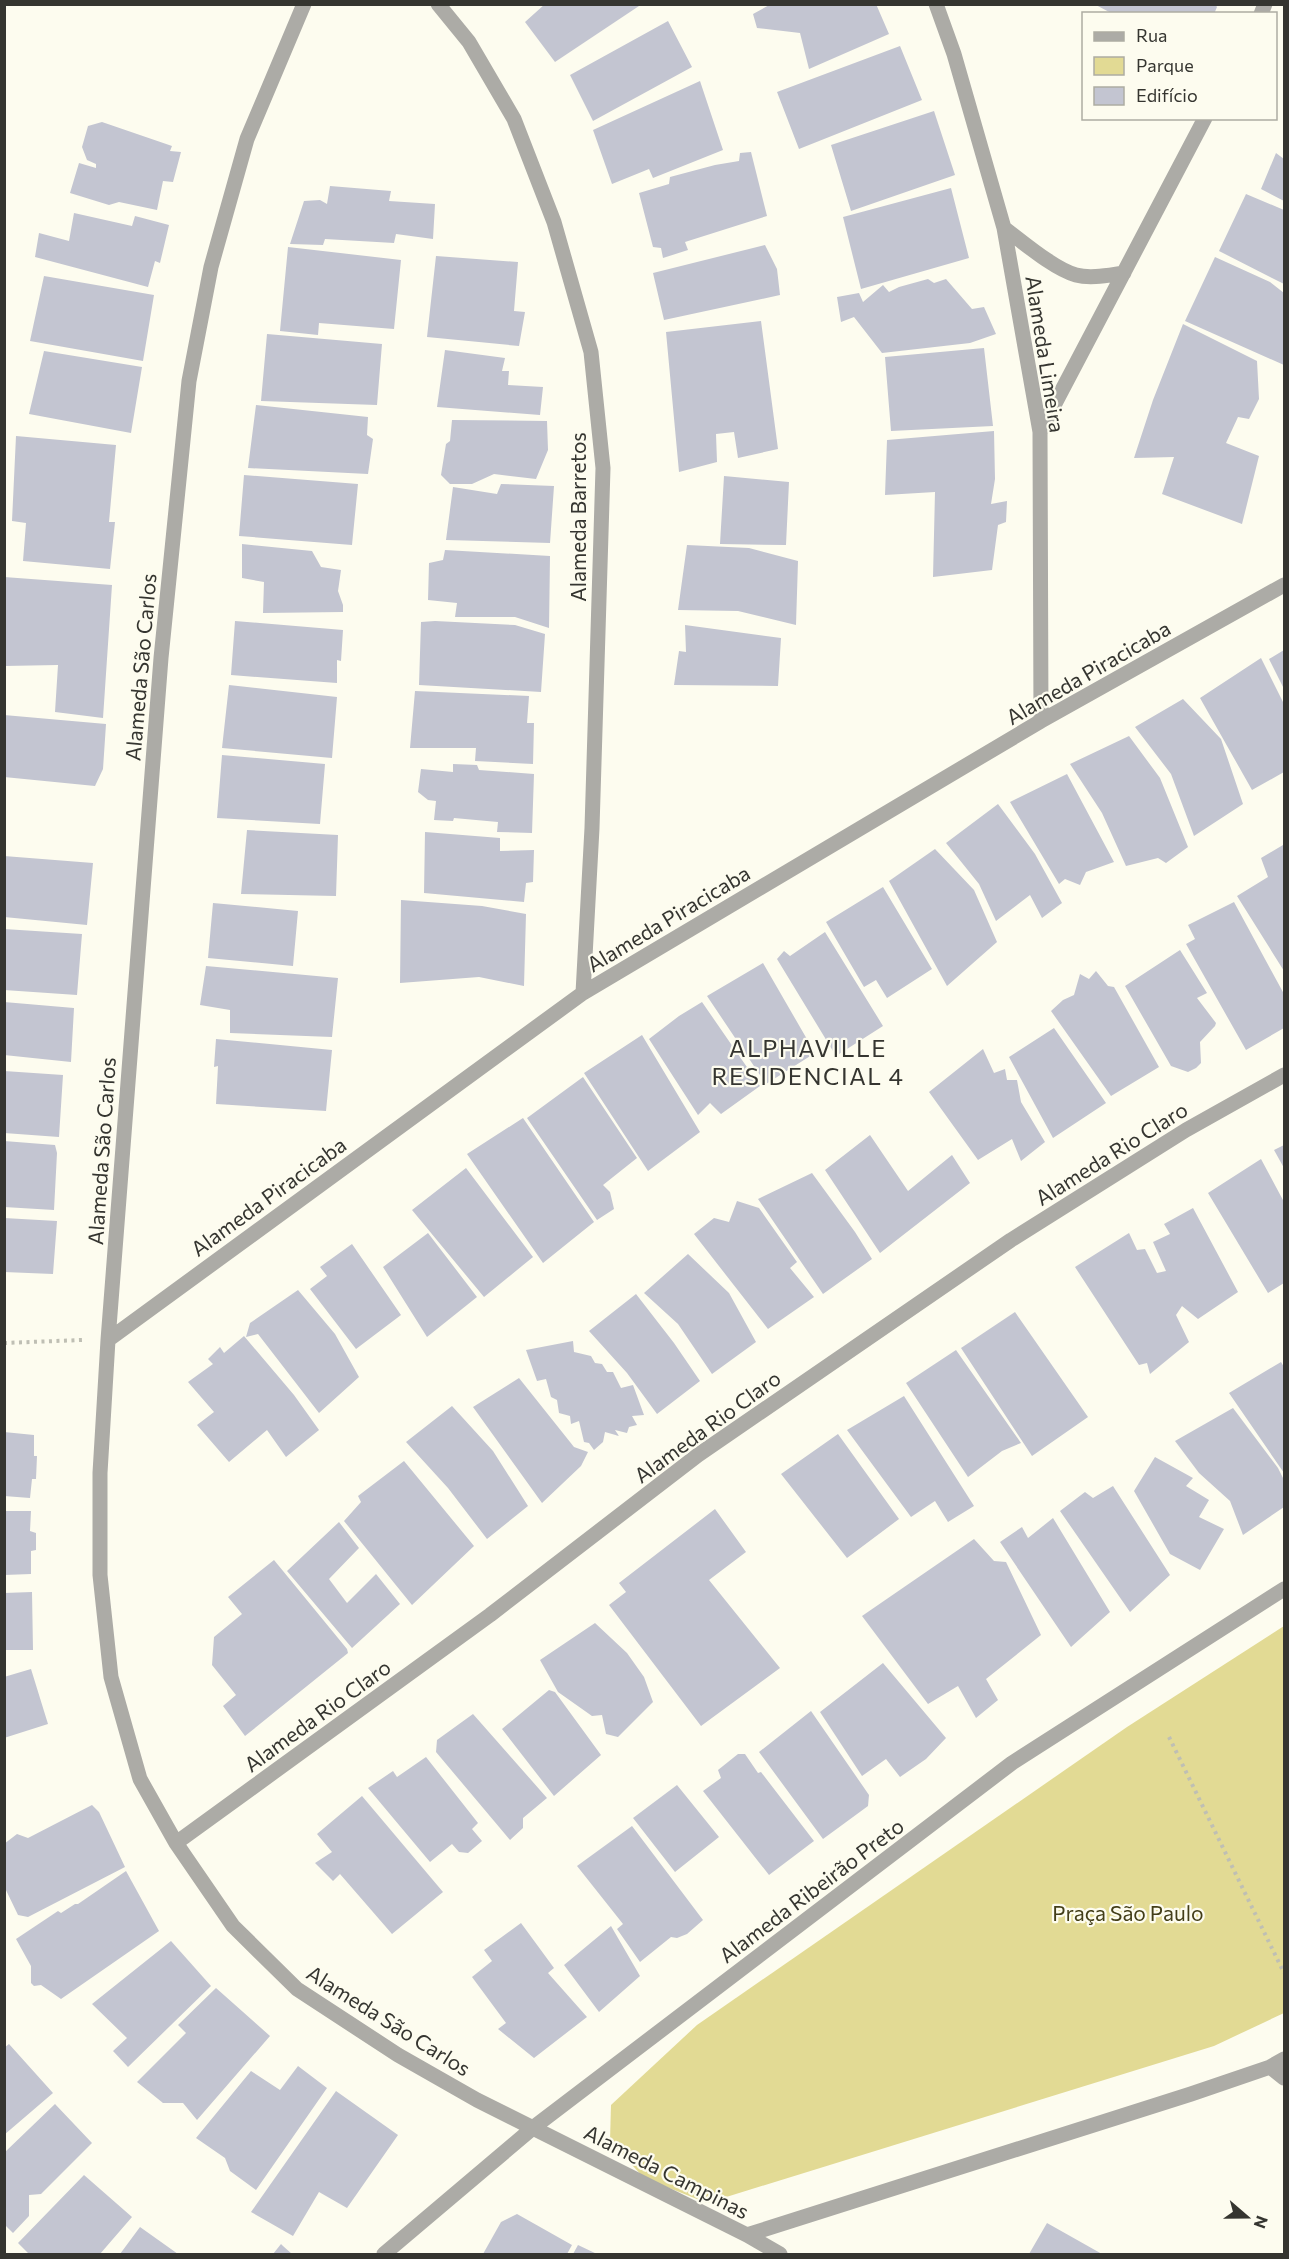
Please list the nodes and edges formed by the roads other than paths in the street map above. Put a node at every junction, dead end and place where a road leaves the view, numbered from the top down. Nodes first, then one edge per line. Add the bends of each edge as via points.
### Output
1 (304, 4) edge
2 (438, 4) edge
3 (936, 4) edge
4 (1204, 120) edge
5 (1004, 228) junction
6 (1124, 273) junction
7 (1040, 432) junction
8 (1284, 585) edge
9 (1041, 721) junction
10 (583, 993) junction
11 (1284, 1075) edge
12 (108, 1340) junction
13 (1284, 1589) edge
14 (176, 1844) junction
15 (1284, 2059) edge
16 (1270, 2067) junction
17 (1284, 2078) edge
18 (534, 2127) junction
19 (747, 2235) junction
20 (384, 2254) edge
21 (780, 2254) edge

1 - 12 street, Alameda São Carlos via 247,139 211,267 189,381 161,658
2 - 10 street, Alameda Barretos via 469,42 514,119 554,222 591,352 603,468
3 - 5 street, Alameda Limeira
4 - 6 street
5 - 6 street via 1049,261 1076,275
5 - 7 street, Alameda Limeira
6 - 7 street
7 - 9 street, Alameda Limeira
8 - 9 street, Alameda Piracicaba
9 - 10 street, Alameda Piracicaba
10 - 12 street, Alameda Piracicaba
11 - 14 street, Alameda Rio Claro via 1186,1130 1011,1240 699,1455 490,1615
12 - 14 street, Alameda São Carlos via 99,1473 100,1575 111,1677 140,1779
13 - 18 street, Alameda Ribeirão Preto via 1012,1763
14 - 18 street, Alameda São Carlos via 233,1926 297,1989 398,2055
15 - 16 street
16 - 17 street
16 - 19 street
18 - 19 street, Alameda Campinas
18 - 20 street, Alameda Ribeirão Preto
19 - 21 street, Alameda Campinas

